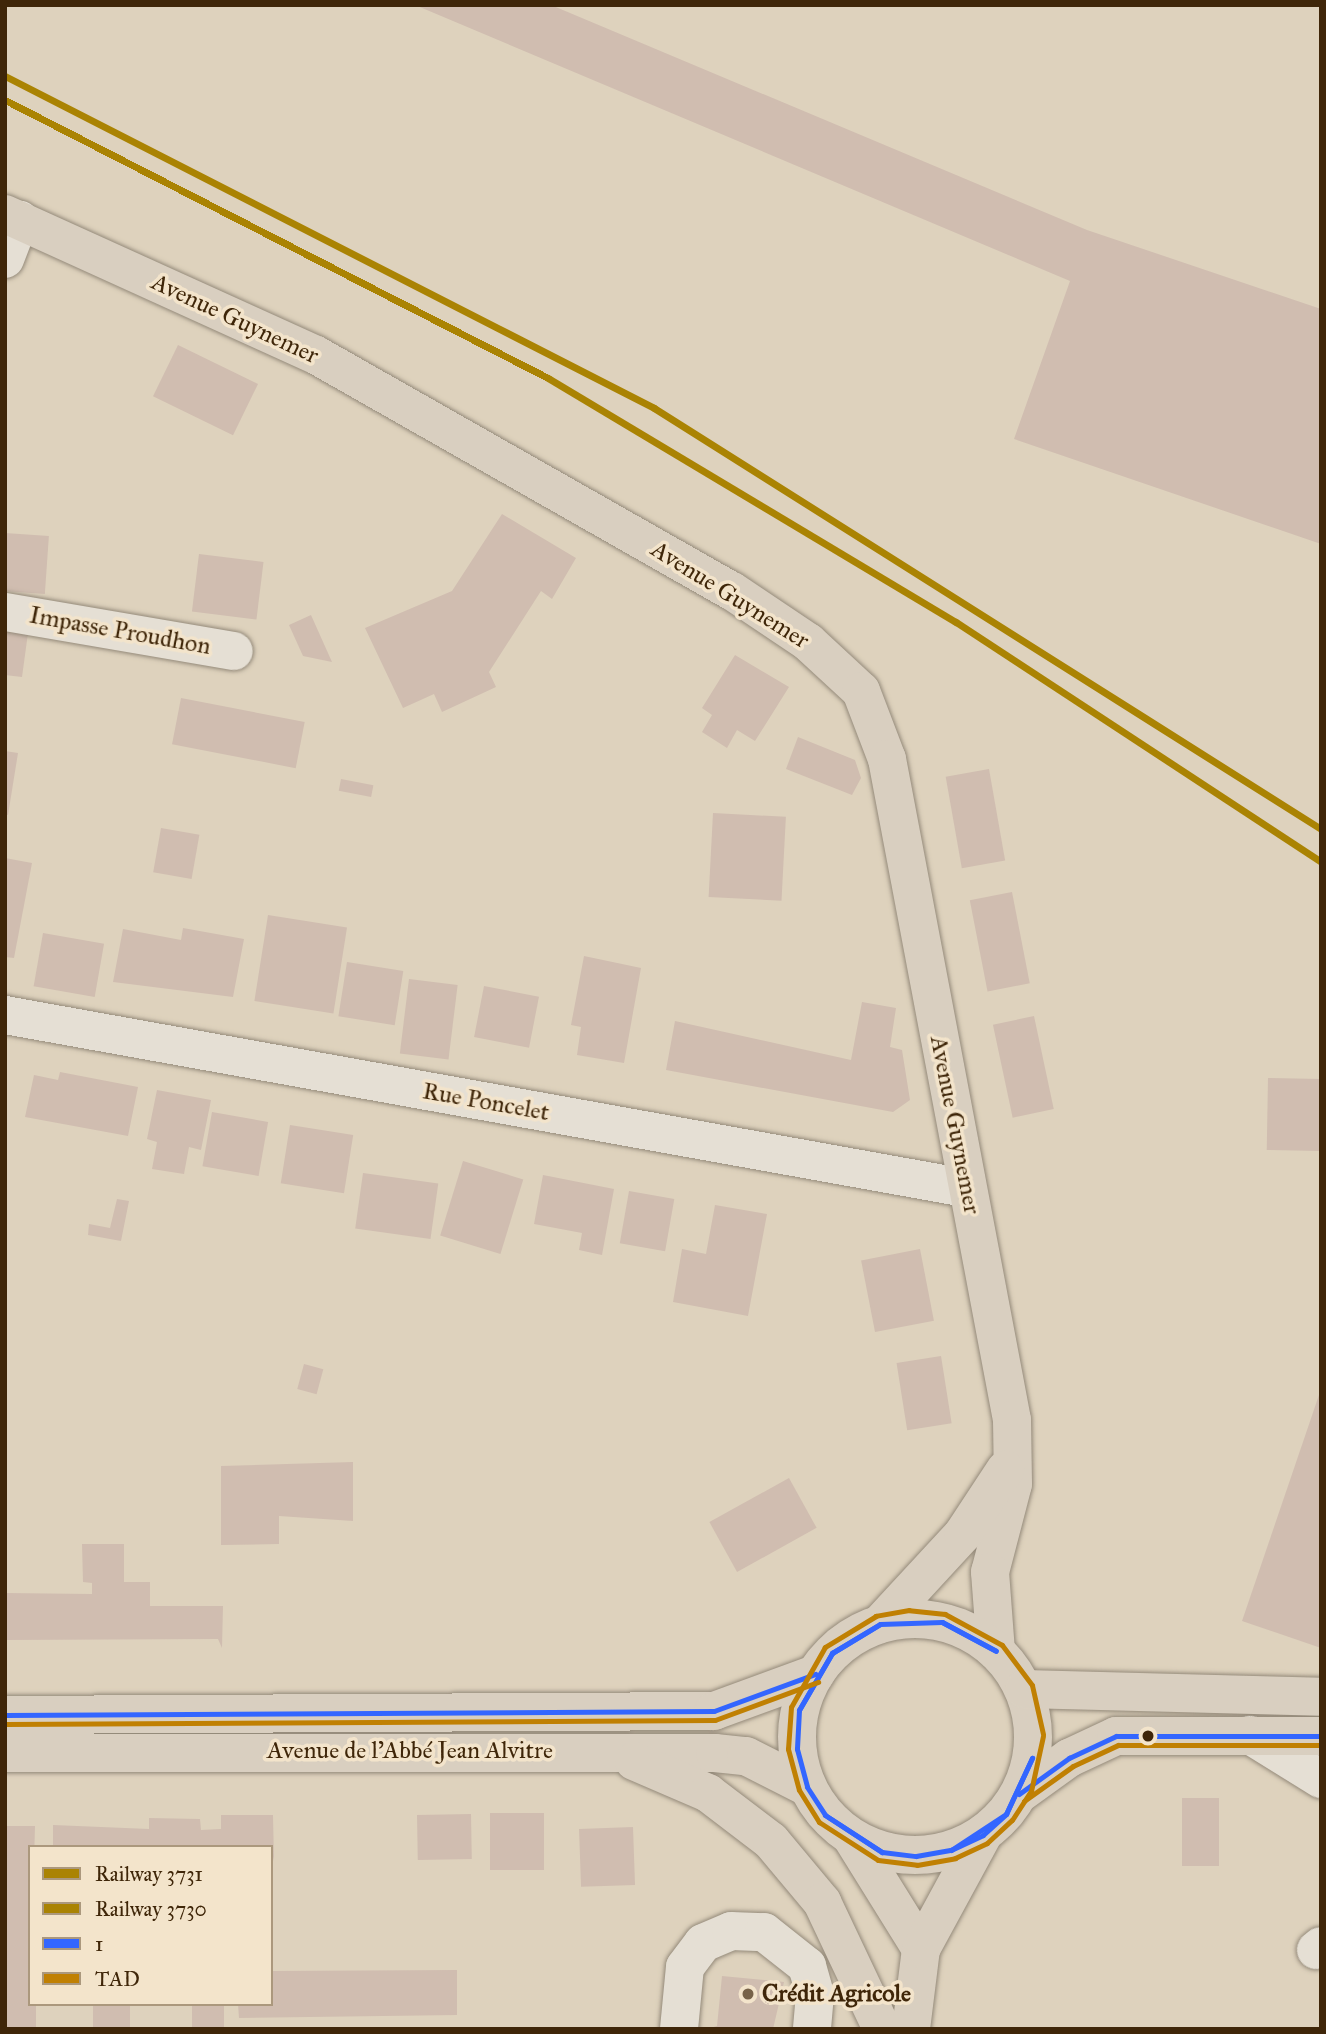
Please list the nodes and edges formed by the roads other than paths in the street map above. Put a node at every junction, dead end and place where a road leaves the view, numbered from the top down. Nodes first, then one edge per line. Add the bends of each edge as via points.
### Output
1 (13, 217) edge
2 (5, 259) edge
3 (5, 612) edge
4 (234, 651) dead end
5 (5, 1015) edge
6 (966, 1188) junction
7 (1013, 1456) junction
8 (880, 1624) junction
9 (996, 1651) junction
10 (815, 1674) junction
11 (1024, 1689) junction
12 (1321, 1697) edge
13 (5, 1715) edge
14 (1251, 1735) junction
15 (1321, 1736) edge
16 (602, 1750) junction
17 (5, 1753) edge
18 (1321, 1779) edge
19 (807, 1787) junction
20 (1019, 1794) junction
21 (983, 1835) junction
22 (852, 1838) junction
23 (921, 1949) junction
24 (679, 2029) edge
25 (812, 2029) edge
26 (882, 2029) edge
27 (911, 2029) edge

1 - 2 street
1 - 6 main road, Avenue Guynemer via 328,362 732,591 808,642 861,691 887,759
3 - 4 street, Impasse Proudhon
5 - 6 street, Rue Poncelet
6 - 7 main road, Avenue Guynemer via 1012,1420
7 - 8 main road via 962,1534
7 - 9 main road, Avenue Guynemer via 990,1572
8 - 9 main road via 942,1622
8 - 10 main road via 854,1636
9 - 11 main road
10 - 13 main road, Avenue de l'Abbé Jean Alvitre via 714,1711
10 - 19 main road via 799,1710 797,1749
11 - 12 main road
11 - 20 main road via 1034,1735
14 - 15 main road
14 - 18 street
14 - 20 main road via 1116,1736 1069,1758
16 - 17 main road, Avenue de l'Abbé Jean Alvitre
16 - 19 main road, Avenue de l'Abbé Jean Alvitre via 746,1756
16 - 26 main road via 708,1793 771,1841 822,1902
19 - 22 main road via 825,1815
20 - 21 main road
21 - 22 main road via 951,1850 916,1856 883,1852
21 - 23 main road
22 - 23 main road
23 - 27 main road
24 - 25 street via 685,1967 703,1943 731,1931 764,1932 807,1966 815,1994

